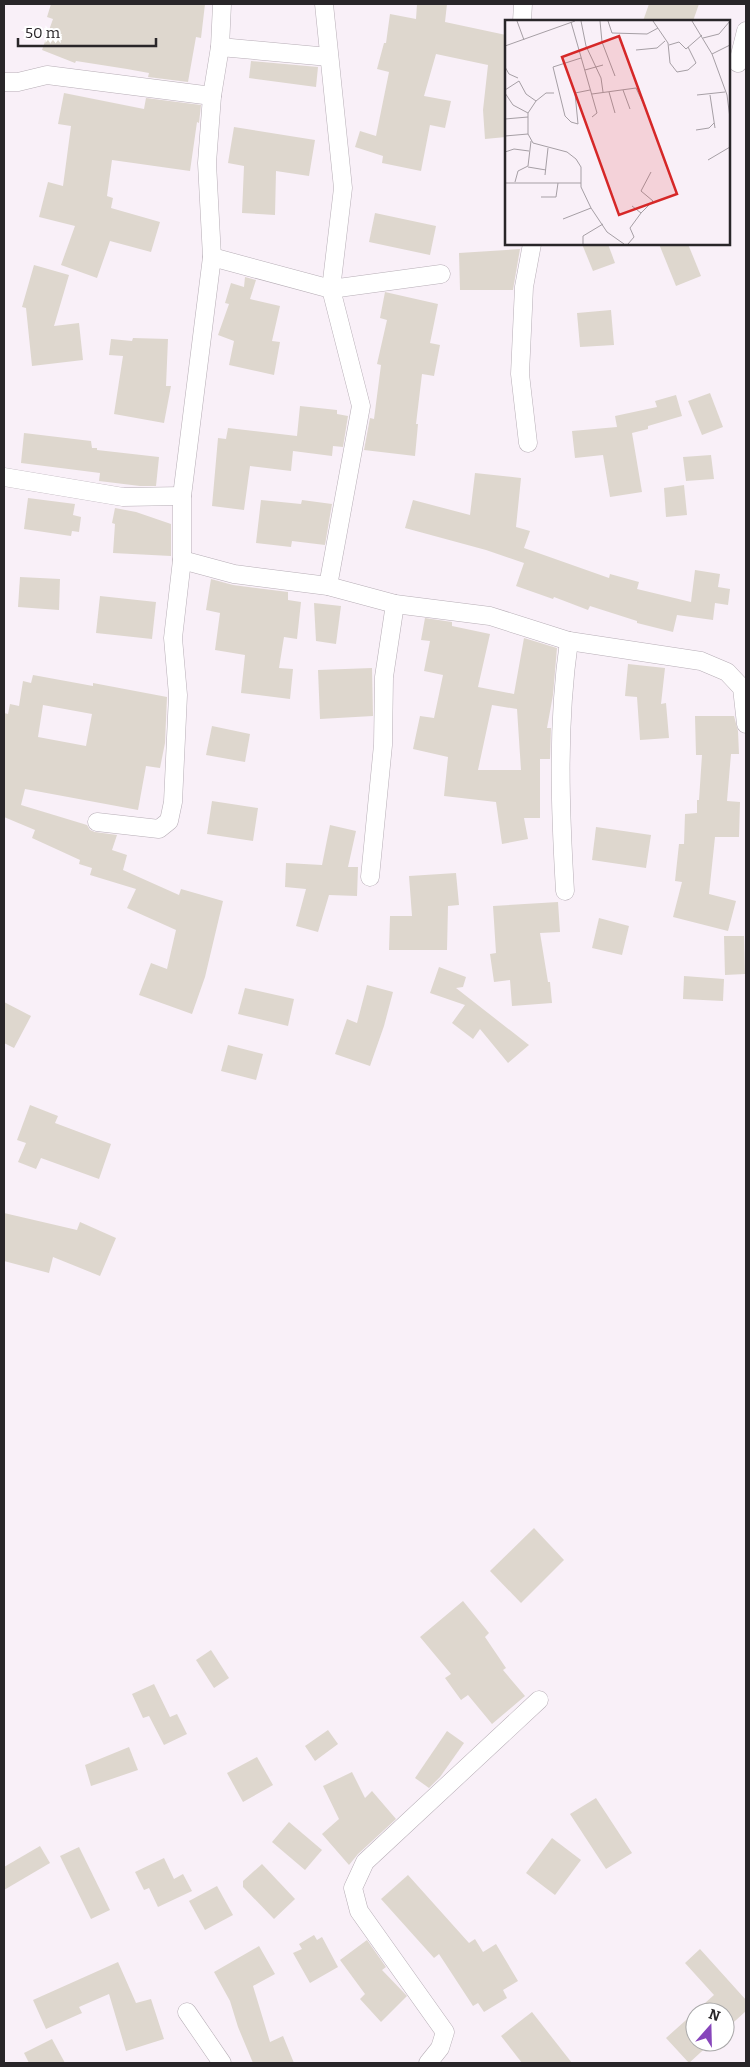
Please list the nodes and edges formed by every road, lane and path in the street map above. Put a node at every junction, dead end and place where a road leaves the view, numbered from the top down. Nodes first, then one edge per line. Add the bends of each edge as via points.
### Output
1 (222, 4) edge
2 (324, 4) edge
3 (523, 4) edge
4 (522, 20) edge
5 (746, 32) edge
6 (220, 47) junction
7 (329, 57) junction
8 (738, 64) dead end
9 (4, 82) edge
10 (212, 96) junction
11 (532, 245) edge
12 (212, 257) junction
13 (441, 274) dead end
14 (331, 290) junction
15 (528, 443) dead end
16 (4, 477) edge
17 (182, 496) junction
18 (182, 560) junction
19 (328, 586) junction
20 (395, 604) junction
21 (569, 641) junction
22 (746, 724) edge
23 (97, 822) dead end
24 (370, 877) dead end
25 (565, 891) dead end
26 (539, 1700) dead end
27 (187, 2012) dead end
28 (222, 2063) edge
29 (428, 2063) edge

1 - 6 street
2 - 7 street
3 - 4 street
5 - 8 street
6 - 7 street
6 - 10 street
7 - 14 street via 343,188
9 - 10 street via 47,75
10 - 12 street via 207,163
11 - 15 street via 524,287 520,374
12 - 14 street
12 - 17 street
13 - 14 street
14 - 19 street via 361,406
16 - 17 street via 123,497
17 - 18 street
18 - 19 street via 234,574
18 - 23 street via 173,638 178,695 174,802 169,821 159,829
19 - 20 street
20 - 21 street via 490,616
20 - 24 street via 384,677 383,745
21 - 22 street via 701,661 718,668 742,688
21 - 25 street via 560,739
26 - 29 street via 364,1862 352,1888 359,1911 446,2032 440,2048
27 - 28 street

